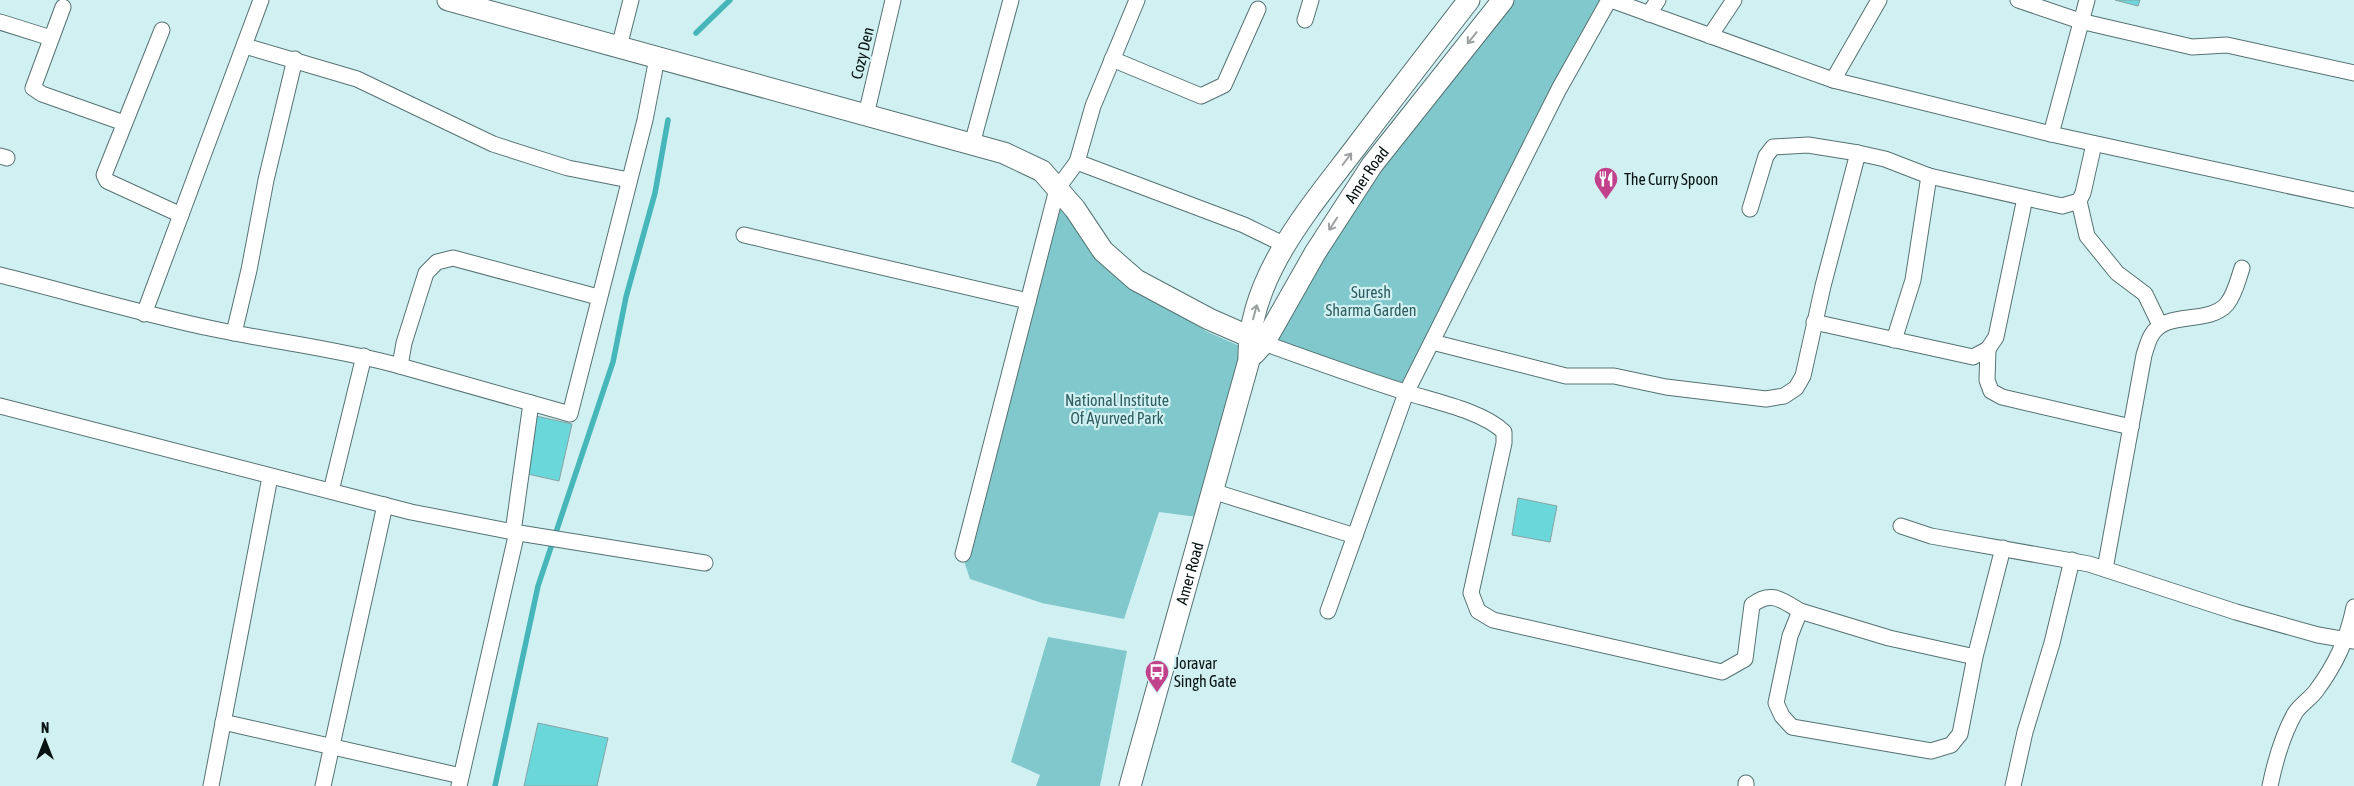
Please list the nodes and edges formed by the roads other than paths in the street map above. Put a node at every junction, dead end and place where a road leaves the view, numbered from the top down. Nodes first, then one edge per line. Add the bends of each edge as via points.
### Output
1 (262, 0) edge
2 (448, 0) edge
3 (632, 0) edge
4 (893, 0) edge
5 (1011, 0) edge
6 (1137, 0) edge
7 (1311, 0) edge
8 (1469, 0) edge
9 (1503, 0) edge
10 (1610, 0) edge
11 (1658, 0) edge
12 (1734, 0) edge
13 (1879, 0) edge
14 (2018, 0) edge
15 (2087, 0) edge
16 (63, 7) dead end
17 (1258, 9) dead end
18 (1649, 14) junction
19 (1305, 20) dead end
20 (0, 22) edge
21 (2080, 22) junction
22 (162, 30) dead end
23 (1710, 36) junction
24 (51, 38) junction
25 (245, 46) junction
26 (620, 47) junction
27 (295, 59) junction
28 (664, 59) junction
29 (1112, 59) junction
30 (2354, 73) edge
31 (1833, 80) junction
32 (866, 115) junction
33 (124, 123) junction
34 (2051, 134) junction
35 (972, 144) junction
36 (2094, 144) junction
37 (1858, 153) junction
38 (1078, 162) junction
39 (1929, 176) junction
40 (629, 180) junction
41 (1057, 189) junction
42 (2025, 198) junction
43 (2354, 200) edge
44 (2079, 201) junction
45 (1750, 209) dead end
46 (181, 215) junction
47 (744, 235) dead end
48 (1286, 246) junction
49 (2242, 268) dead end
50 (0, 275) edge
51 (598, 297) junction
52 (1028, 302) junction
53 (144, 314) junction
54 (1814, 322) junction
55 (2160, 325) junction
56 (234, 333) junction
57 (1256, 340) junction
58 (1894, 340) junction
59 (1432, 342) junction
60 (1988, 349) junction
61 (364, 356) junction
62 (400, 366) junction
63 (1406, 393) junction
64 (531, 402) junction
65 (0, 406) edge
66 (2131, 427) junction
67 (270, 476) junction
68 (1212, 490) junction
69 (331, 492) junction
70 (385, 505) junction
71 (1901, 526) dead end
72 (515, 532) junction
73 (1355, 536) junction
74 (2003, 548) junction
75 (963, 554) dead end
76 (2072, 560) junction
77 (705, 563) dead end
78 (2105, 569) junction
79 (2354, 608) edge
80 (1328, 611) dead end
81 (1800, 611) junction
82 (2350, 640) edge
83 (1975, 657) junction
84 (223, 722) junction
85 (332, 745) junction
86 (460, 781) edge
87 (211, 786) edge
88 (323, 786) edge
89 (1130, 786) edge
90 (2013, 786) edge
91 (2270, 786) edge

1 - 25 street
2 - 26 main road
3 - 26 street
4 - 32 street, Cozy Den
5 - 35 street
6 - 29 street
7 - 19 street
48 -> 8 main road, Amer Road via 1311,206
9 -> 57 main road, Amer Road via 1372,165
10 - 18 street
10 - 59 street via 1559,88
11 - 18 street
12 - 23 street
13 - 31 street
14 - 21 street
15 - 21 street
16 - 24 street
17 - 29 street via 1224,85 1211,93 1200,96
18 - 23 street
20 - 24 street
21 - 30 street via 2192,47 2227,45
21 - 34 street
22 - 33 street
23 - 31 street
24 - 33 street via 34,84 36,91
25 - 27 street
25 - 46 street
26 - 28 main road
27 - 40 street via 357,79 493,144 568,168
27 - 56 street
28 - 32 main road
28 - 40 street
29 - 38 street via 1093,106
31 - 34 street
32 - 35 main road
33 - 46 street via 105,178
34 - 36 street
35 - 41 main road via 1004,153 1042,172
36 - 43 street
36 - 44 street via 2084,193
37 - 39 street via 1885,159
37 - 45 street via 1808,145 1773,147 1766,156
37 - 54 street
38 - 41 street
38 - 48 street via 1244,224
39 - 42 street
39 - 58 street via 1913,280
40 - 51 street
41 - 52 street
41 - 57 main road via 1075,209 1103,251 1136,280
42 - 44 street via 2062,206
42 - 60 street via 1996,337
44 - 55 street via 2087,236 2116,272 2145,294
46 - 53 street
47 - 52 street
57 -> 48 main road, Amer Road via 1259,298
49 - 55 street via 2226,305 2213,313
50 - 53 street
51 - 62 street via 453,258 437,262 426,272
51 - 64 street via 570,414
52 - 75 street
53 - 56 street
54 - 58 street
54 - 59 street via 1803,376 1796,388 1784,396 1766,399 1666,387 1614,376 1566,376
55 - 66 street via 2151,336 2144,354
56 - 61 street
57 - 63 street
57 - 68 main road, Amer Road
58 - 60 street via 1973,357
59 - 63 street
60 - 66 street via 1987,380 1991,391 2002,397
61 - 62 street
61 - 69 street
62 - 64 street
63 - 73 street
63 - 81 street via 1437,401 1496,424 1504,432 1470,593 1478,611 1493,620 1722,672 1745,659 1752,605 1762,598 1772,598
64 - 72 street
65 - 67 street
66 - 78 street
67 - 69 street
67 - 84 street
68 - 73 street
68 - 89 main road, Amer Road
69 - 70 street
70 - 72 street
70 - 85 street
71 - 74 street via 1931,536
72 - 77 street
72 - 86 street
73 - 80 street
74 - 76 street
74 - 83 street
76 - 78 street
76 - 90 street
78 - 82 street via 2236,612 2318,635
79 - 82 street
81 - 83 street via 1889,638
81 - 83 street via 1790,636 1776,703 1792,727 1931,751 1951,745 1960,734
82 - 91 street via 2315,692 2296,711 2287,728
84 - 85 street
84 - 87 street
85 - 86 street
85 - 88 street

